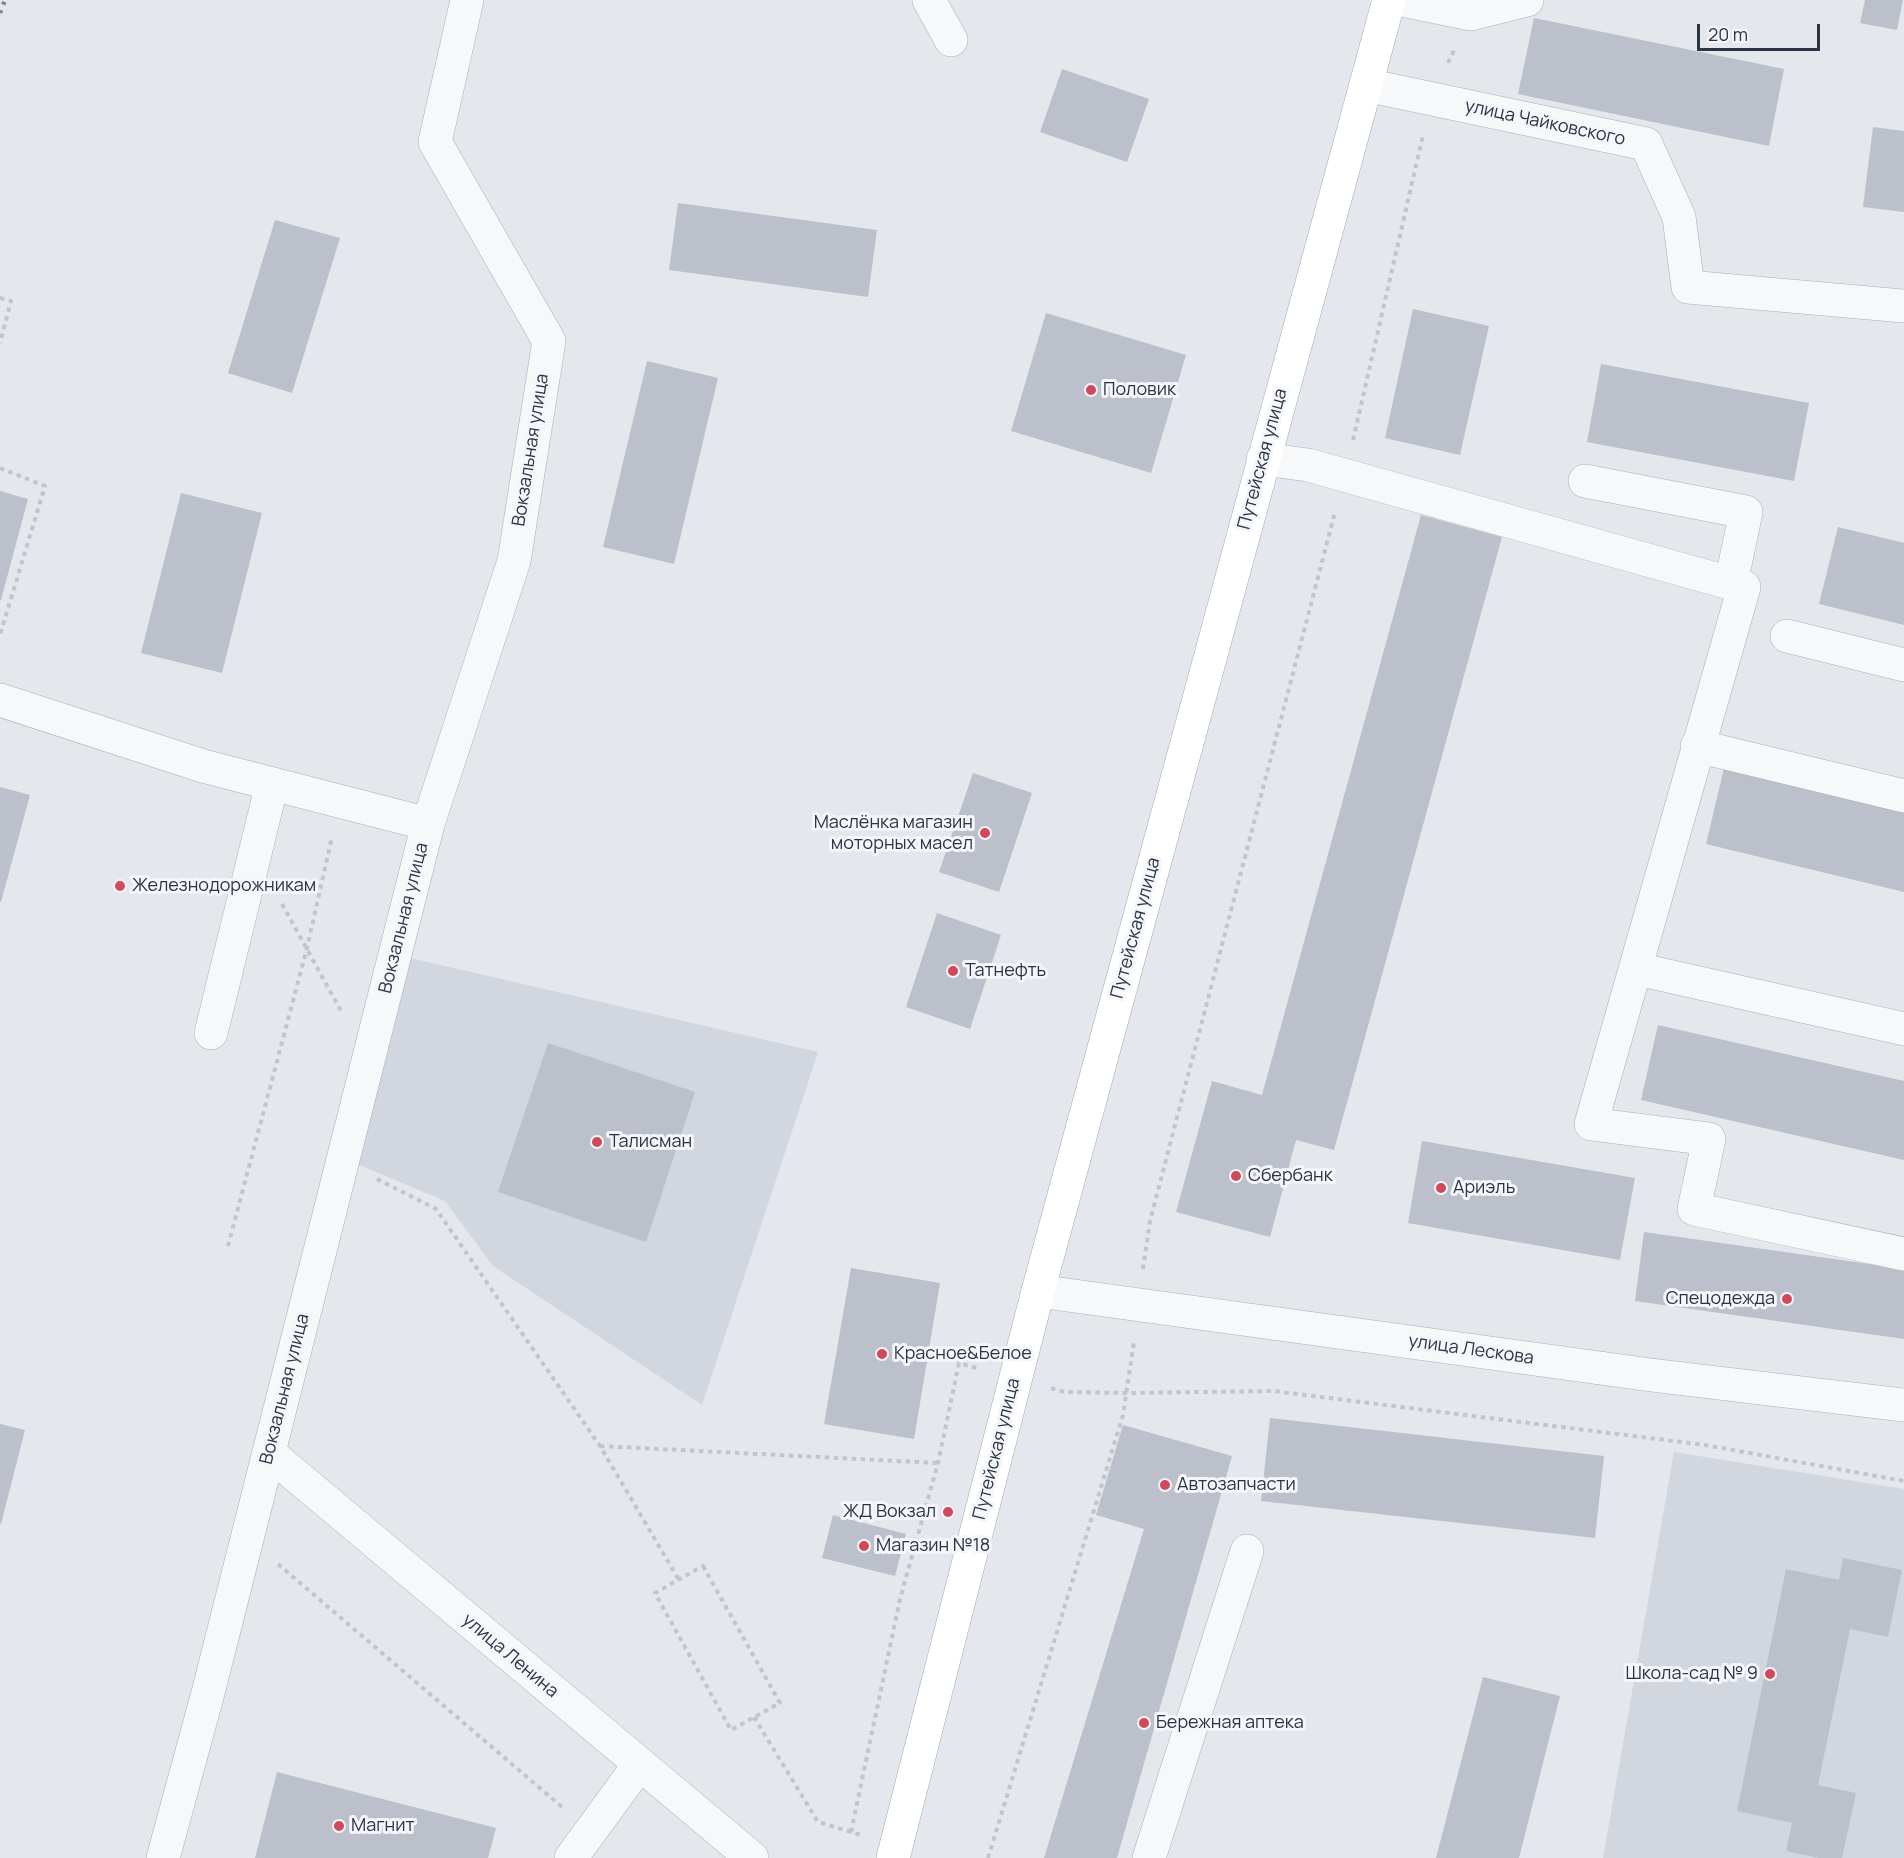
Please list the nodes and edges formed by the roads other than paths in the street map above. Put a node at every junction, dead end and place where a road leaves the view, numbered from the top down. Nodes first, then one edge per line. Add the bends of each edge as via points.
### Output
1 (467, 0) edge
2 (929, 0) edge
3 (1389, 0) edge
4 (1402, 0) edge
5 (1527, 0) edge
6 (951, 40) dead end
7 (1366, 85) junction
8 (1904, 306) edge
9 (1263, 459) junction
10 (1585, 481) dead end
11 (1731, 583) junction
12 (1787, 636) dead end
13 (1904, 665) edge
14 (0, 700) edge
15 (1697, 746) junction
16 (272, 784) junction
17 (1904, 796) edge
18 (428, 824) junction
19 (1637, 969) junction
20 (1904, 1029) edge
21 (211, 1033) dead end
22 (1904, 1254) edge
23 (1038, 1292) junction
24 (1904, 1405) edge
25 (268, 1453) junction
26 (1246, 1551) dead end
27 (639, 1765) junction
28 (894, 1852) edge
29 (163, 1858) edge
30 (571, 1858) edge
31 (752, 1858) edge
32 (1149, 1858) edge

1 - 18 street, Вокзальная улица via 435,142 549,341 514,561
2 - 6 street
3 - 7 main road, Путейская улица
4 - 5 street via 1471,14
7 - 8 street, улица Чайковского via 1646,144 1679,217 1688,287
7 - 9 main road, Путейская улица
9 - 11 street via 1308,465
9 - 23 main road, Путейская улица
10 - 11 street via 1746,512
11 - 15 street via 1744,587
12 - 13 street
14 - 16 street via 202,766
15 - 17 street
15 - 19 street
16 - 18 street
16 - 21 street
18 - 25 street, Вокзальная улица
19 - 20 street
19 - 22 street via 1592,1124 1709,1138 1694,1209
23 - 24 street, улица Лескова
23 - 28 main road, Путейская улица
25 - 27 street, улица Ленина
25 - 29 street, Вокзальная улица
26 - 32 street
27 - 30 street
27 - 31 street, улица Ленина

